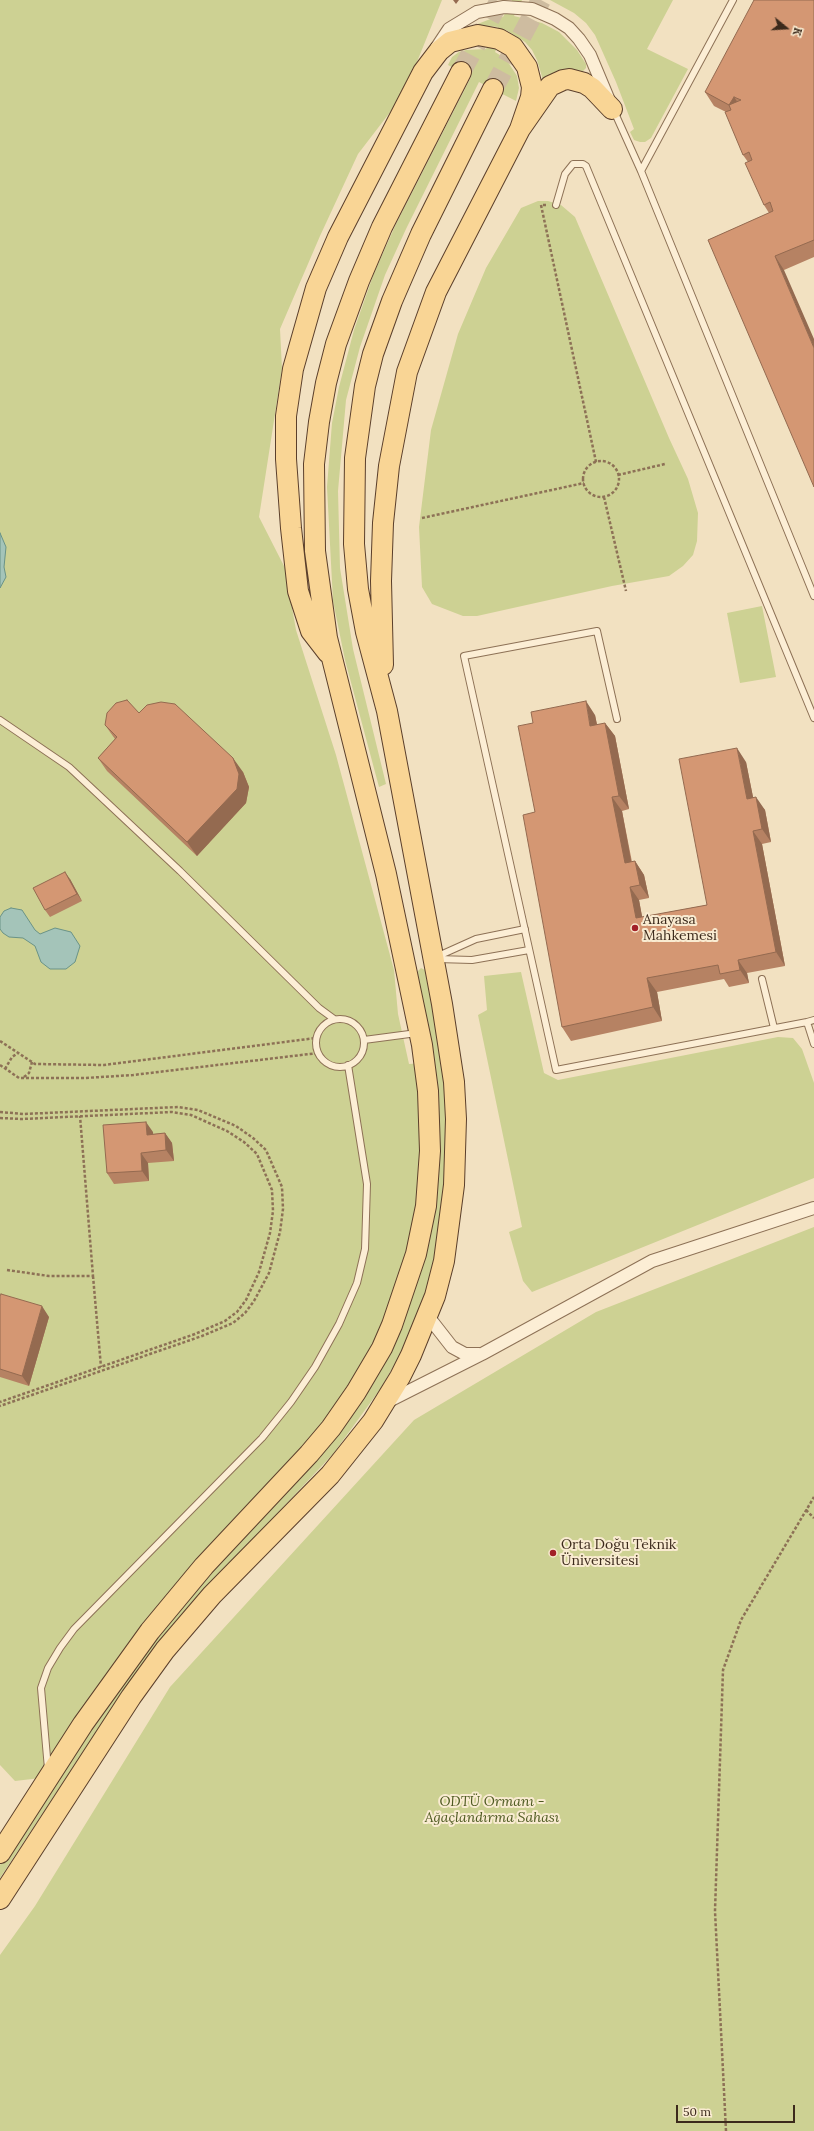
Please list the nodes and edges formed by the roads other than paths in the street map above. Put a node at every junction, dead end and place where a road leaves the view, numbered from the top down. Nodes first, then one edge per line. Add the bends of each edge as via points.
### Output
1 (733, 0) edge
2 (423, 72) junction
3 (460, 72) tunnel mouth
4 (493, 89) tunnel mouth
5 (612, 109) junction
6 (520, 129) junction
7 (641, 171) junction
8 (556, 205) road end
9 (814, 596) edge
10 (331, 658) junction
11 (387, 711) junction
12 (814, 718) edge
13 (0, 720) edge
14 (617, 720) dead end
15 (525, 929) junction
16 (530, 950) junction
17 (433, 959) junction
18 (406, 965) junction
19 (762, 979) dead end
20 (331, 1020) junction
21 (814, 1020) edge
22 (807, 1022) junction
23 (774, 1028) junction
24 (420, 1033) junction
25 (364, 1040) junction
26 (814, 1044) edge
27 (348, 1066) junction
28 (814, 1208) edge
29 (427, 1315) junction
30 (482, 1354) junction
31 (385, 1402) junction
32 (48, 1776) junction
33 (0, 1853) edge
34 (0, 1900) edge

1 - 7 lane
2 - 5 street via 443,36 466,17 490,9 524,8 555,19 569,28 579,39 590,55
2 - 6 main road via 439,51 450,42 478,35 489,36 506,43 522,57 530,78 531,97
2 - 10 main road via 338,237 316,288 293,368 286,416 286,459 298,591 311,631
3 - 10 main road via 370,254 336,344 326,384 314,464 314,527 317,573
4 - 11 main road via 421,234 392,301 373,354 360,413 355,458 354,544 358,589 366,632
5 - 6 main road via 584,83 563,80 550,86
5 - 7 lane
6 - 11 main road via 436,292 407,372 389,466 383,523 382,627
7 - 9 lane
8 - 12 lane via 565,174 574,164 586,166
10 - 18 main road
11 - 17 main road
13 - 20 lane via 69,767 180,871
14 - 15 lane via 597,631 464,656
15 - 16 lane
15 - 17 lane via 476,939
16 - 17 lane via 472,960
16 - 23 lane via 556,1070
17 - 18 main road
17 - 29 main road via 452,1062 456,1150 451,1222 444,1261
18 - 24 main road
19 - 23 lane
20 - 25 lane via 342,1019 353,1023 362,1032
20 - 27 lane via 320,1028 316,1038 318,1053 323,1061 330,1065
21 - 22 lane
22 - 23 lane
22 - 26 lane
24 - 25 lane
24 - 32 main road via 430,1118 426,1206 412,1270 382,1348 331,1428 173,1602 105,1691
25 - 27 lane via 360,1056
27 - 32 lane via 367,1184 364,1249 357,1283 339,1324 315,1367 262,1438 74,1629 60,1648 48,1668 41,1688
28 - 30 street via 652,1261
29 - 30 street via 452,1347 471,1356
29 - 31 main road via 400,1377
30 - 31 street
31 - 34 main road via 330,1475 212,1595 165,1650 131,1697
32 - 33 main road

